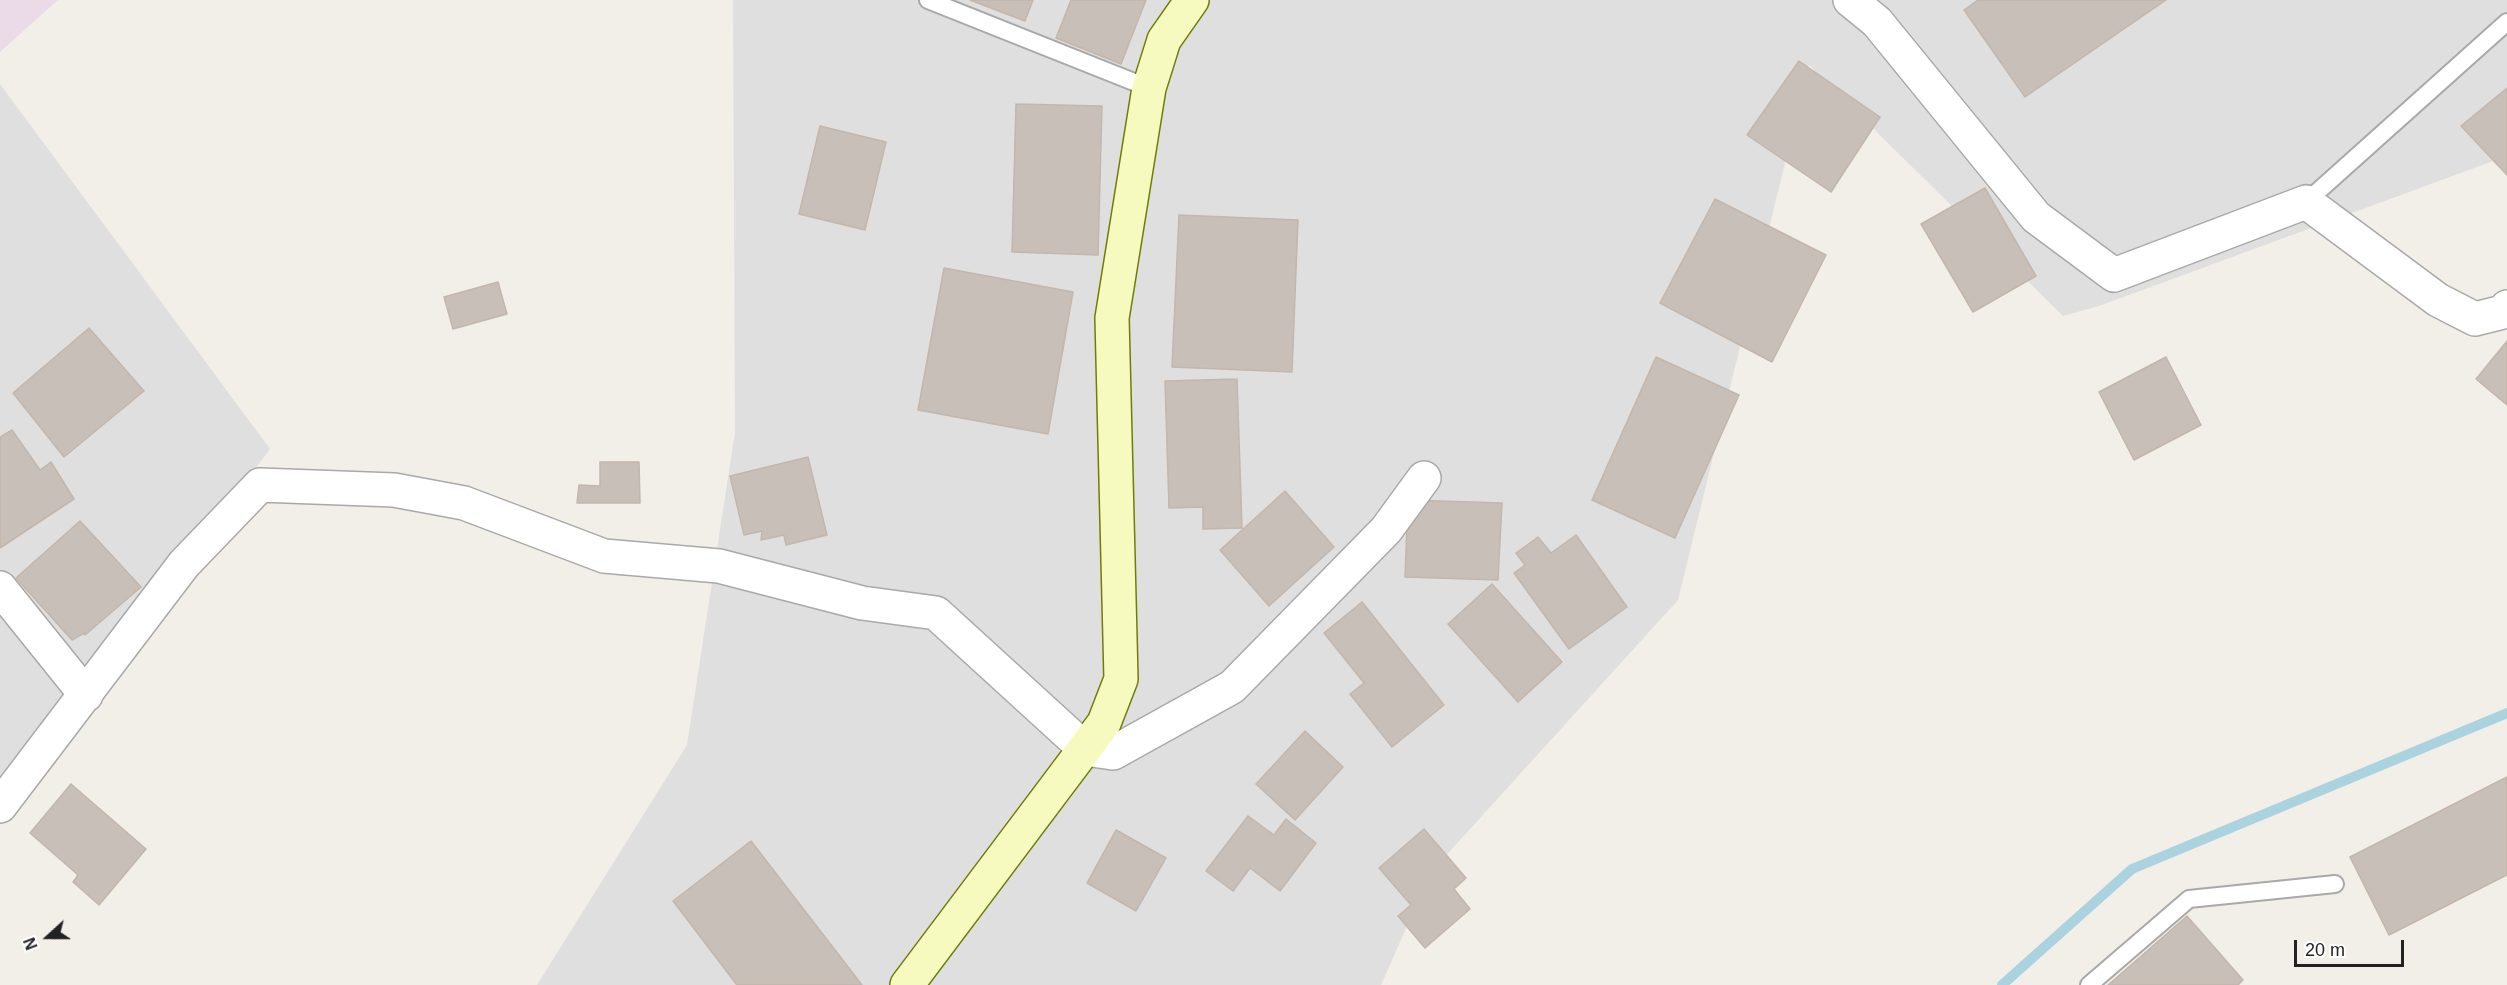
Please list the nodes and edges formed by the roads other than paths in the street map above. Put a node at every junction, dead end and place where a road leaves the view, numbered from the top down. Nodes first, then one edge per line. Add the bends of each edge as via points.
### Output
1 (928, 0) edge
2 (1192, 0) edge
3 (1850, 0) edge
4 (2507, 22) edge
5 (1149, 88) junction
6 (2306, 202) junction
7 (2507, 307) edge
8 (1424, 478) dead end
9 (0, 588) edge
10 (86, 695) junction
11 (1085, 749) junction
12 (0, 806) edge
13 (2335, 884) dead end
14 (907, 985) edge
15 (2089, 985) edge

1 - 5 lane
2 - 5 street via 1164,40
3 - 6 street via 1877,22 2036,217 2114,275
4 - 6 lane
5 - 11 street via 1112,318 1121,679 1104,723
6 - 7 street via 2447,305 2475,319 2503,312
8 - 11 street via 1386,530 1232,687 1113,753
9 - 10 street
10 - 11 street via 184,564 260,485 394,490 464,503 604,556 719,566 862,603 936,613
10 - 12 street
11 - 14 street
13 - 15 lane via 2188,899

